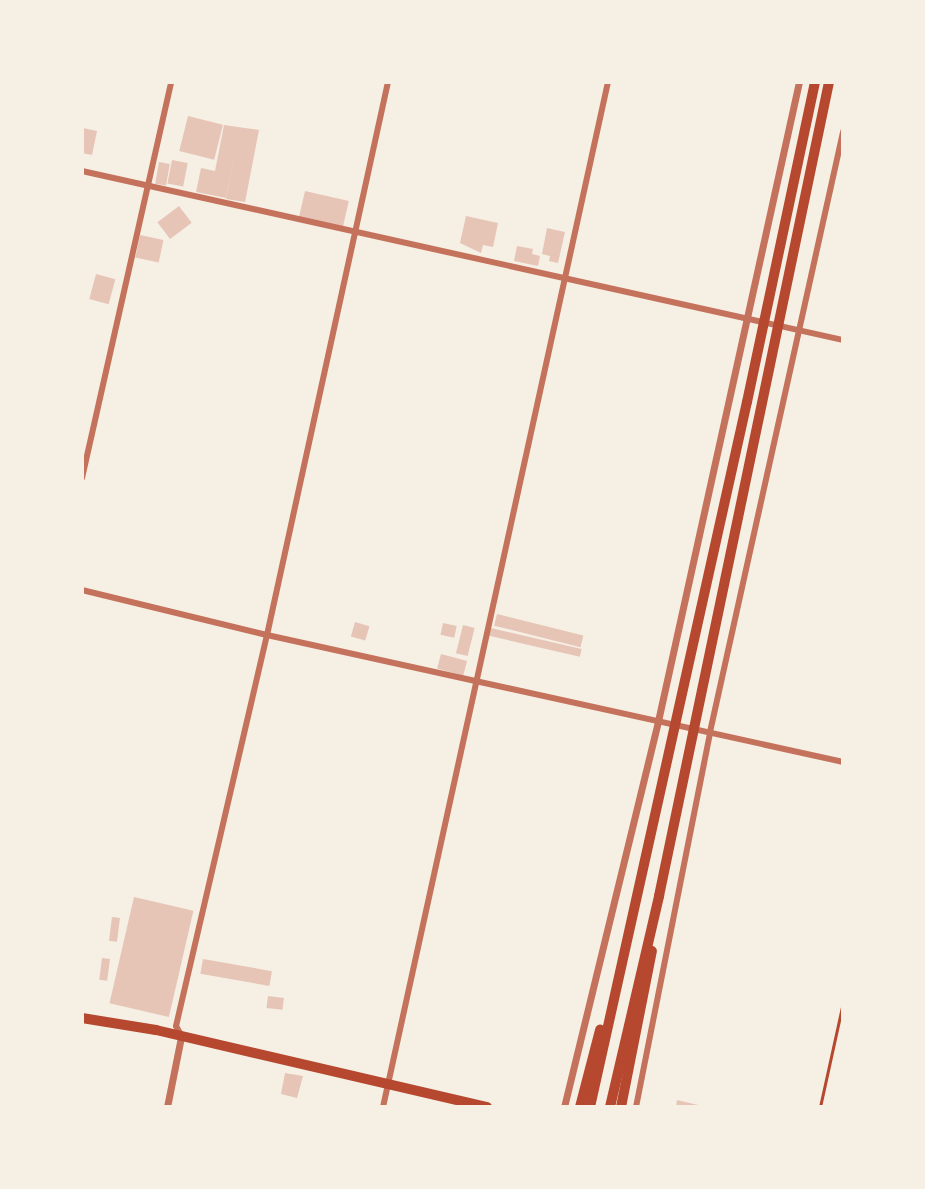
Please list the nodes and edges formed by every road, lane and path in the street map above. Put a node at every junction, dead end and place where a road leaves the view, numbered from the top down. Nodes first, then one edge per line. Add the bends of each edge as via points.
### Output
1 (171, 82) edge
2 (388, 82) edge
3 (608, 82) edge
4 (799, 82) edge
5 (815, 82) edge
6 (829, 82) edge
7 (843, 132) edge
8 (82, 171) edge
9 (149, 186) junction
10 (353, 233) junction
11 (563, 277) junction
12 (747, 318) junction
13 (799, 330) junction
14 (843, 340) edge
15 (82, 478) edge
16 (82, 590) edge
17 (267, 635) junction
18 (476, 679) junction
19 (658, 721) junction
20 (710, 732) junction
21 (843, 762) edge
22 (659, 896) junction
23 (631, 923) junction
24 (843, 1002) edge
25 (82, 1018) edge
26 (181, 1037) junction
27 (388, 1086) junction
28 (167, 1107) edge
29 (383, 1107) edge
30 (487, 1107) edge
31 (564, 1107) edge
32 (580, 1107) edge
33 (590, 1107) edge
34 (610, 1107) edge
35 (621, 1107) edge
36 (636, 1107) edge
37 (820, 1107) edge

1 - 9 street
2 - 10 street
3 - 11 street
4 - 12 street
5 - 23 highway
6 - 22 highway
7 - 13 street
8 - 9 street
9 - 10 street
9 - 15 street
10 - 11 street
10 - 17 street
11 - 12 street
11 - 18 street
12 - 13 street
12 - 19 street
13 - 14 street
13 - 20 street
16 - 17 street
17 - 18 street
17 - 26 street via 176,1026
18 - 19 street
18 - 27 street
19 - 20 street
19 - 31 street
20 - 21 street
20 - 36 street
22 - 34 highway
22 - 35 highway via 652,958
23 - 32 highway via 615,967
23 - 33 highway
24 - 37 path
25 - 26 main road
26 - 27 main road
26 - 28 street
27 - 29 street
27 - 30 main road

